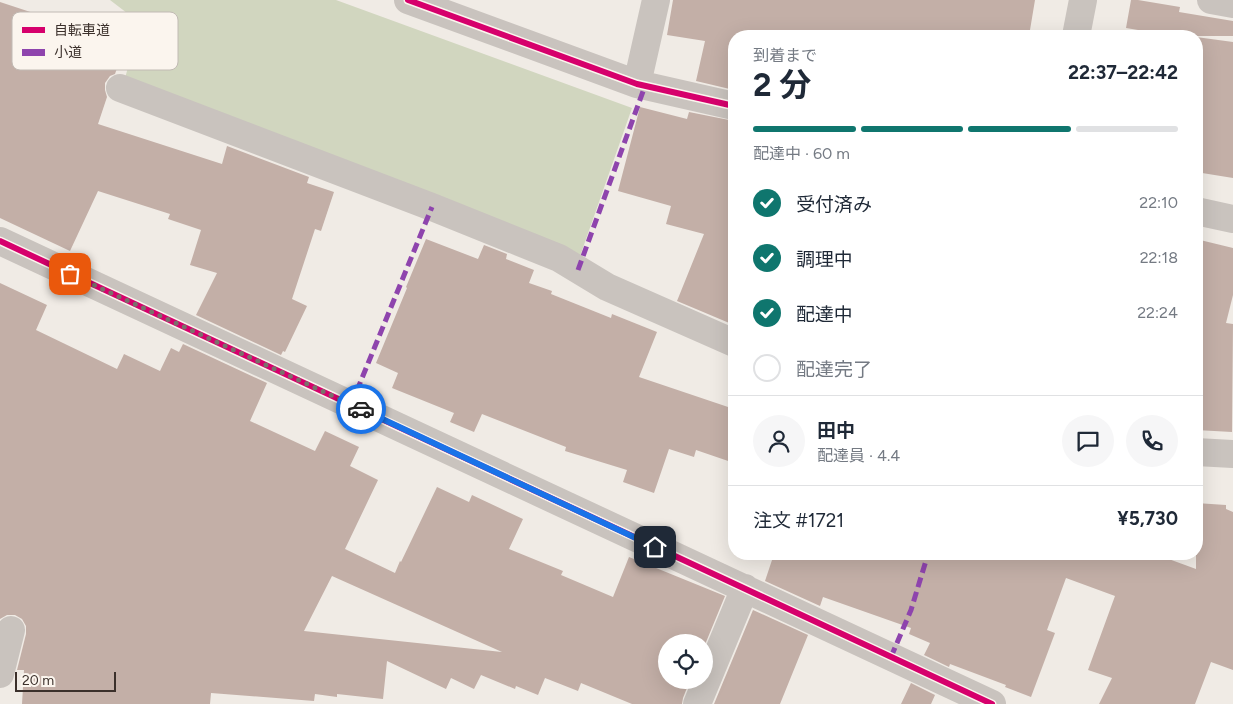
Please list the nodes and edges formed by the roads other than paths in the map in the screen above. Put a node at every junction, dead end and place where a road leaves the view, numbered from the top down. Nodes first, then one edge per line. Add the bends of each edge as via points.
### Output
1 (408, 0) edge
2 (656, 0) edge
3 (1083, 0) edge
4 (1211, 0) edge
5 (1233, 4) edge
6 (1077, 30) edge
7 (637, 84) junction
8 (120, 88) dead end
9 (728, 105) edge
10 (1203, 213) edge
11 (1233, 219) edge
12 (0, 241) edge
13 (728, 340) edge
14 (1203, 452) edge
15 (1233, 454) edge
16 (745, 588) junction
17 (11, 630) dead end
18 (0, 674) edge
19 (697, 704) edge
20 (992, 704) edge

1 - 7 street
2 - 7 street
3 - 6 street
4 - 5 street
7 - 9 street
8 - 13 street via 559,258 606,286
10 - 11 street
12 - 16 street
14 - 15 street
16 - 19 street
16 - 20 street
17 - 18 street

